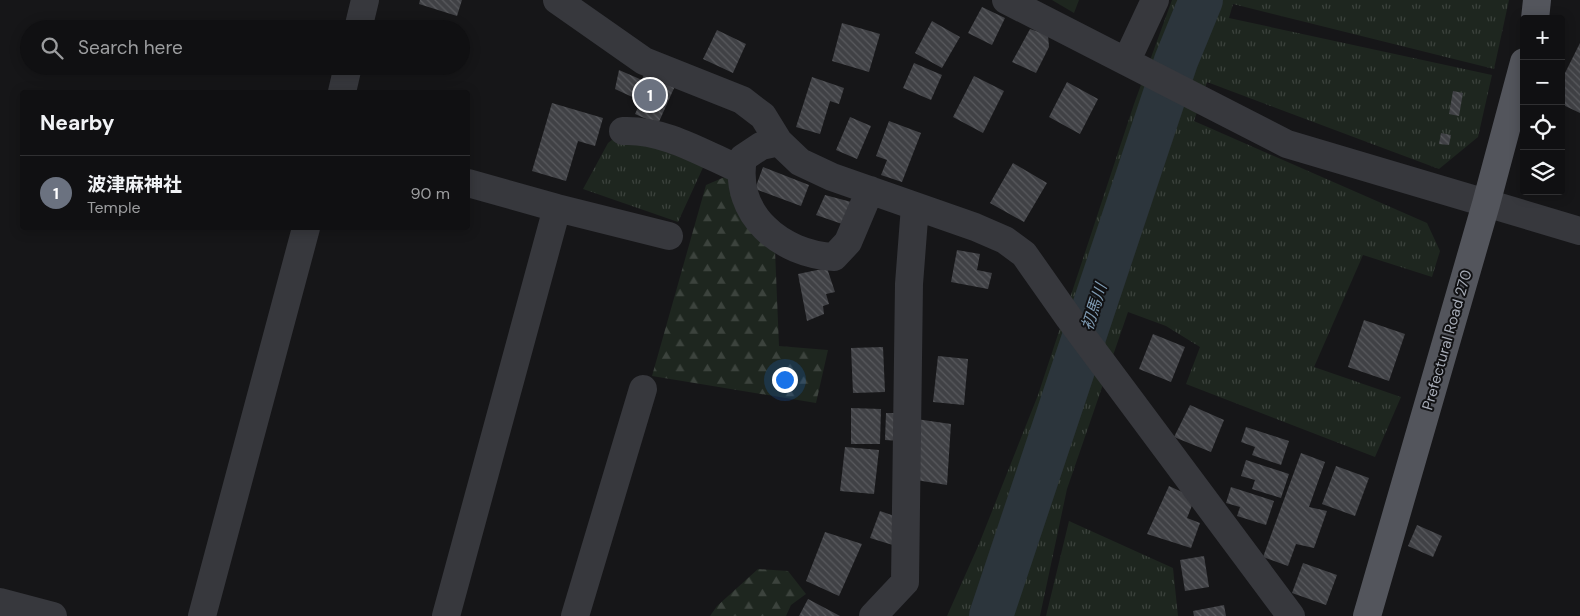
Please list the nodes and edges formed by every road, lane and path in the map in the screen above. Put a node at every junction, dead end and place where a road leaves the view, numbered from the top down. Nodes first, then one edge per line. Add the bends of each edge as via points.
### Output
1 (365, 0) edge
2 (556, 0) edge
3 (1006, 0) edge
4 (1155, 0) edge
5 (1537, 0) edge
6 (1535, 15) edge
7 (360, 20) edge
8 (1132, 64) junction
9 (346, 75) edge
10 (1520, 77) edge
11 (342, 90) edge
12 (623, 131) dead end
13 (780, 142) junction
14 (741, 170) junction
15 (470, 184) edge
16 (870, 190) junction
17 (1486, 204) junction
18 (915, 206) junction
19 (557, 208) junction
20 (305, 230) edge
21 (1580, 231) edge
22 (669, 236) dead end
23 (643, 389) dead end
24 (0, 602) edge
25 (53, 616) edge
26 (202, 616) edge
27 (446, 616) edge
28 (575, 616) edge
29 (873, 616) edge
30 (1291, 616) edge
31 (1367, 616) edge

1 - 7 street
2 - 13 street via 644,61 742,100 763,116
3 - 8 street
4 - 8 street
5 - 6 main road
8 - 17 street via 1287,144
9 - 11 street
10 - 17 main road, Prefectural Road 270
12 - 14 street via 639,130 660,135
13 - 14 street via 761,146 743,158
13 - 16 street via 800,162
14 - 16 street via 746,205 764,227 779,241 802,252 826,257 834,257 848,242
15 - 19 street
16 - 18 street
17 - 21 street
17 - 31 main road, Prefectural Road 270
18 - 29 street via 909,284 905,582
18 - 30 street via 1006,240 1024,254
19 - 22 street
19 - 27 street
20 - 26 street
23 - 28 street
24 - 25 street

